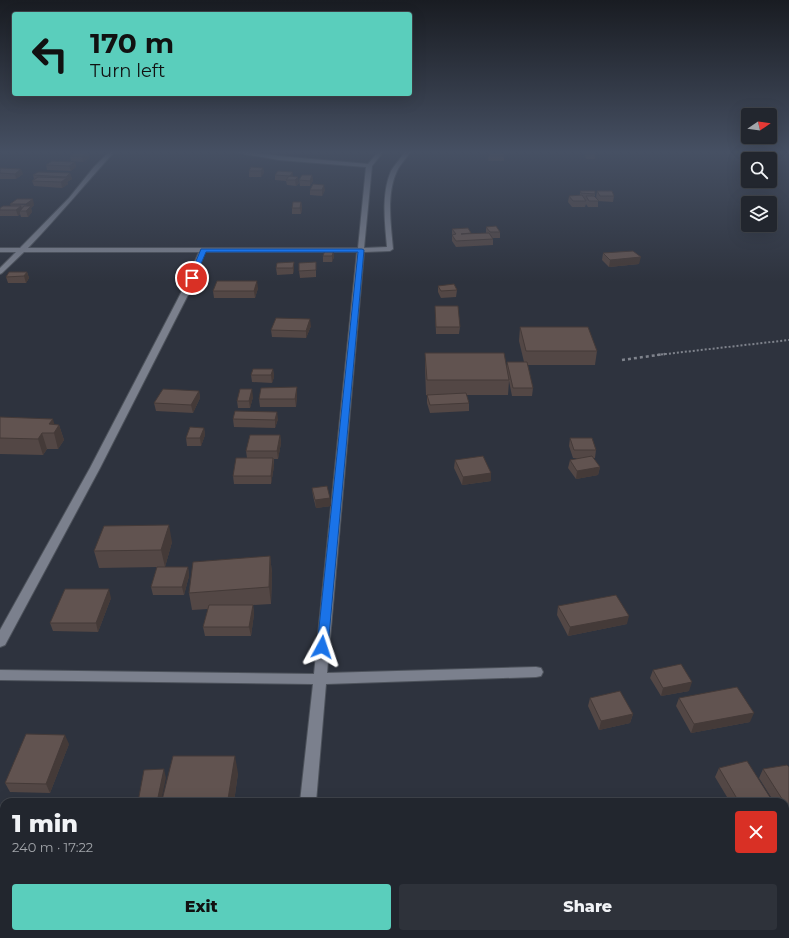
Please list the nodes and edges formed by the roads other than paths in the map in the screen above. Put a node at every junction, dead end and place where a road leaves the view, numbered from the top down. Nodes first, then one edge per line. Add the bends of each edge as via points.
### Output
1 (74, 195) edge
2 (367, 195) edge
3 (390, 195) edge
4 (0, 250) edge
5 (22, 250) junction
6 (203, 250) junction
7 (362, 250) junction
8 (0, 272) edge
9 (0, 642) edge
10 (536, 672) dead end
11 (0, 675) edge
12 (319, 679) junction
13 (308, 798) edge

1 - 5 street
2 - 7 street
3 - 7 street via 388,217 390,249
4 - 5 street
5 - 6 street
5 - 8 street
6 - 7 street
6 - 9 street via 186,291 95,468
7 - 12 street
10 - 12 street
11 - 12 street
12 - 13 street

